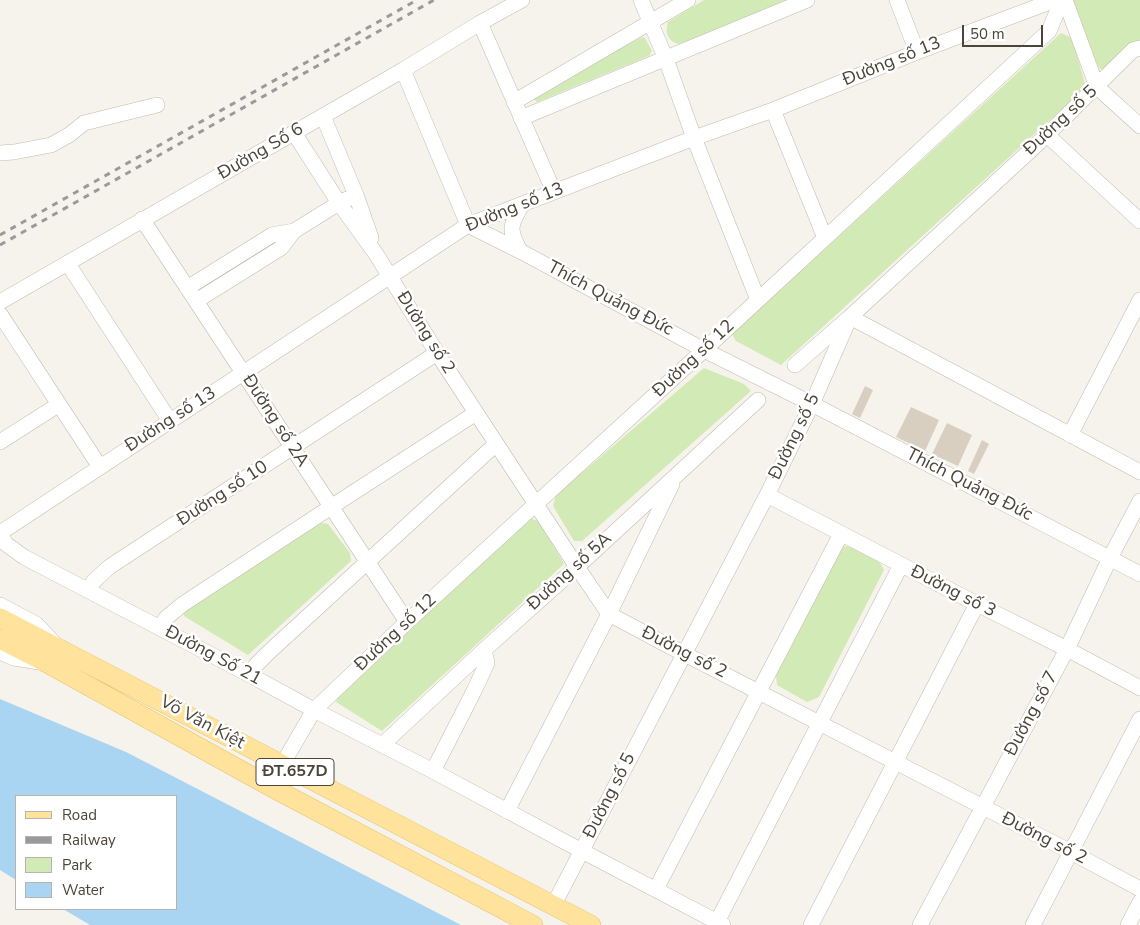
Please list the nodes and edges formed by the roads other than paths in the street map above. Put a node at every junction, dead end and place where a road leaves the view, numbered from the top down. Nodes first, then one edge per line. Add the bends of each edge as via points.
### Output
1 (522, 0) edge
2 (641, 0) edge
3 (688, 0) edge
4 (807, 0) edge
5 (897, 0) edge
6 (1055, 0) edge
7 (1063, 0) edge
8 (650, 22) junction
9 (480, 24) junction
10 (1140, 48) edge
11 (917, 52) junction
12 (666, 59) junction
13 (403, 70) junction
14 (1097, 87) junction
15 (514, 102) junction
16 (157, 105) dead end
17 (773, 110) junction
18 (323, 116) junction
19 (522, 118) junction
20 (1140, 126) edge
21 (294, 133) junction
22 (1047, 134) junction
23 (694, 138) junction
24 (0, 153) edge
25 (554, 192) junction
26 (356, 195) junction
27 (340, 204) junction
28 (522, 204) junction
29 (142, 219) junction
30 (1140, 221) edge
31 (468, 225) junction
32 (294, 231) junction
33 (826, 238) junction
34 (520, 251) junction
35 (376, 254) junction
36 (68, 264) junction
37 (390, 276) junction
38 (187, 288) junction
39 (758, 300) junction
40 (1140, 300) edge
41 (196, 301) junction
42 (0, 302) edge
43 (0, 314) edge
44 (850, 317) junction
45 (704, 350) junction
46 (437, 353) junction
47 (795, 365) dead end
48 (243, 373) junction
49 (758, 400) dead end
50 (812, 404) junction
51 (58, 405) junction
52 (476, 413) junction
53 (170, 421) junction
54 (1070, 435) junction
55 (0, 442) edge
56 (496, 444) junction
57 (292, 448) junction
58 (100, 467) junction
59 (1140, 472) edge
60 (676, 475) junction
61 (767, 495) junction
62 (1140, 501) edge
63 (536, 504) junction
64 (331, 507) junction
65 (0, 533) edge
66 (841, 534) junction
67 (1110, 558) junction
68 (367, 562) junction
69 (901, 565) junction
70 (577, 567) junction
71 (1140, 574) edge
72 (88, 590) junction
73 (976, 604) junction
74 (0, 605) edge
75 (609, 614) junction
76 (0, 618) edge
77 (406, 622) junction
78 (160, 628) junction
79 (0, 639) edge
80 (56, 646) junction
81 (1067, 649) junction
82 (484, 650) junction
83 (0, 652) edge
84 (684, 653) junction
85 (47, 663) junction
86 (250, 675) junction
87 (1140, 688) edge
88 (759, 692) junction
89 (314, 710) junction
90 (1140, 719) edge
91 (820, 722) junction
92 (382, 745) junction
93 (894, 762) junction
94 (282, 765) junction
95 (433, 771) junction
96 (271, 787) junction
97 (982, 807) junction
98 (507, 811) junction
99 (582, 851) junction
100 (1071, 852) junction
101 (656, 889) junction
102 (1140, 890) edge
103 (1140, 902) edge
104 (553, 906) junction
105 (720, 923) edge
106 (533, 925) edge
107 (591, 925) edge
108 (811, 925) edge
109 (920, 925) edge
110 (1033, 925) edge
111 (1128, 925) edge

1 - 9 street, Đường Số 6
2 - 8 street
3 - 8 street
4 - 12 street
5 - 11 street
6 - 11 street, Đường số 13
7 - 14 street
7 - 33 street, Đường số 12 via 1049,31
8 - 12 street
8 - 15 street
9 - 13 street, Đường Số 6
9 - 15 street
10 - 14 street, Đường số 5 via 1133,50
11 - 17 street, Đường số 13
12 - 19 street
12 - 23 street
13 - 18 street, Đường Số 6
13 - 31 street
14 - 20 street
14 - 22 street, Đường số 5
15 - 19 street
16 - 24 street via 84,123 51,145
17 - 23 street, Đường số 13
17 - 33 street
18 - 21 street, Đường Số 6
18 - 26 street, Đường số 2
19 - 25 street
21 - 27 street, Đường số 2
21 - 29 street, Đường Số 6
22 - 30 street
22 - 44 street, Đường số 5
23 - 25 street, Đường số 13
23 - 39 street
25 - 28 street, Đường số 13
26 - 27 street
26 - 35 street, Đường số 2
27 - 32 street
27 - 35 street, Đường số 2
28 - 31 street, Đường số 13
28 - 34 street via 512,227
29 - 36 street, Đường Số 6
29 - 38 street, Đường số 2A
31 - 34 street, Thích Quảng Đức
31 - 37 street, Đường số 13
32 - 38 street via 272,235
32 - 41 street via 281,248
33 - 39 street, Đường số 12
34 - 45 street, Thích Quảng Đức
35 - 37 street, Đường số 2
36 - 42 street, Đường Số 6
36 - 53 street
37 - 46 street, Đường số 2
37 - 48 street, Đường số 13
38 - 41 street, Đường số 2A
39 - 45 street, Đường số 12
40 - 54 street
41 - 48 street, Đường số 2A
43 - 51 street
44 - 47 street
44 - 50 street, Đường số 5
44 - 54 street
45 - 50 street, Thích Quảng Đức
45 - 63 street, Đường số 12
46 - 52 street, Đường số 2
46 - 57 street, Đường số 10
48 - 53 street, Đường số 13
48 - 57 street, Đường số 2A
49 - 60 street, Đường số 5A
50 - 61 street, Đường số 5
50 - 67 street, Thích Quảng Đức
51 - 55 street
51 - 58 street
52 - 56 street, Đường số 2
52 - 64 street
53 - 58 street, Đường số 13
54 - 59 street
56 - 63 street, Đường số 2
56 - 68 street
57 - 64 street, Đường số 2A
57 - 72 street, Đường số 10 via 110,567
58 - 65 street, Đường số 13
60 - 70 street, Đường số 5A
60 - 75 street
61 - 66 street, Đường số 3
61 - 84 street, Đường số 5
62 - 67 street, Đường số 7
63 - 70 street, Đường số 2
63 - 77 street, Đường số 12
64 - 68 street, Đường số 2A
64 - 78 street via 183,604 166,618
65 - 72 street, Đường Số 21 via 6,544 24,557
66 - 69 street, Đường số 3
66 - 88 street
67 - 71 street, Thích Quảng Đức
67 - 81 street, Đường số 7
68 - 77 street, Đường số 2A
68 - 86 street via 269,652
69 - 73 street, Đường số 3
69 - 91 street
70 - 75 street, Đường số 2
70 - 82 street, Đường số 5A
72 - 78 street, Đường Số 21
73 - 81 street, Đường số 3
73 - 93 street
74 - 80 street via 36,624
75 - 84 street, Đường số 2
75 - 98 street
76 - 80 main road, Võ Văn Kiệt / ĐT.657D
77 - 89 street, Đường số 12
78 - 86 street, Đường Số 21
79 - 85 main road, Võ Văn Kiệt / ĐT.657D
80 - 94 main road, Võ Văn Kiệt / ĐT.657D
81 - 87 street, Đường số 3
81 - 97 street, Đường số 7
82 - 92 street, Đường số 5A
82 - 95 street via 487,663
83 - 85 street via 14,658
84 - 88 street, Đường số 2
84 - 99 street, Đường số 5
85 - 96 main road, Võ Văn Kiệt / ĐT.657D
86 - 89 street, Đường Số 21
88 - 91 street, Đường số 2
88 - 101 street
89 - 92 street, Đường Số 21
89 - 94 street, Đường số 12
90 - 100 street
91 - 93 street, Đường số 2
91 - 105 street
92 - 95 street, Đường Số 21
93 - 97 street, Đường số 2
93 - 108 street
94 - 96 main road
94 - 104 main road, Võ Văn Kiệt / ĐT.657D
95 - 98 street, Đường Số 21
96 - 106 main road, Võ Văn Kiệt / ĐT.657D
97 - 100 street, Đường số 2
97 - 109 street, Đường số 7
98 - 99 street, Đường Số 21
99 - 101 street, Đường Số 21
99 - 104 street, Đường số 5
100 - 102 street, Đường số 2
100 - 110 street
101 - 105 street, Đường Số 21
103 - 111 street
104 - 107 main road, Võ Văn Kiệt / ĐT.657D

